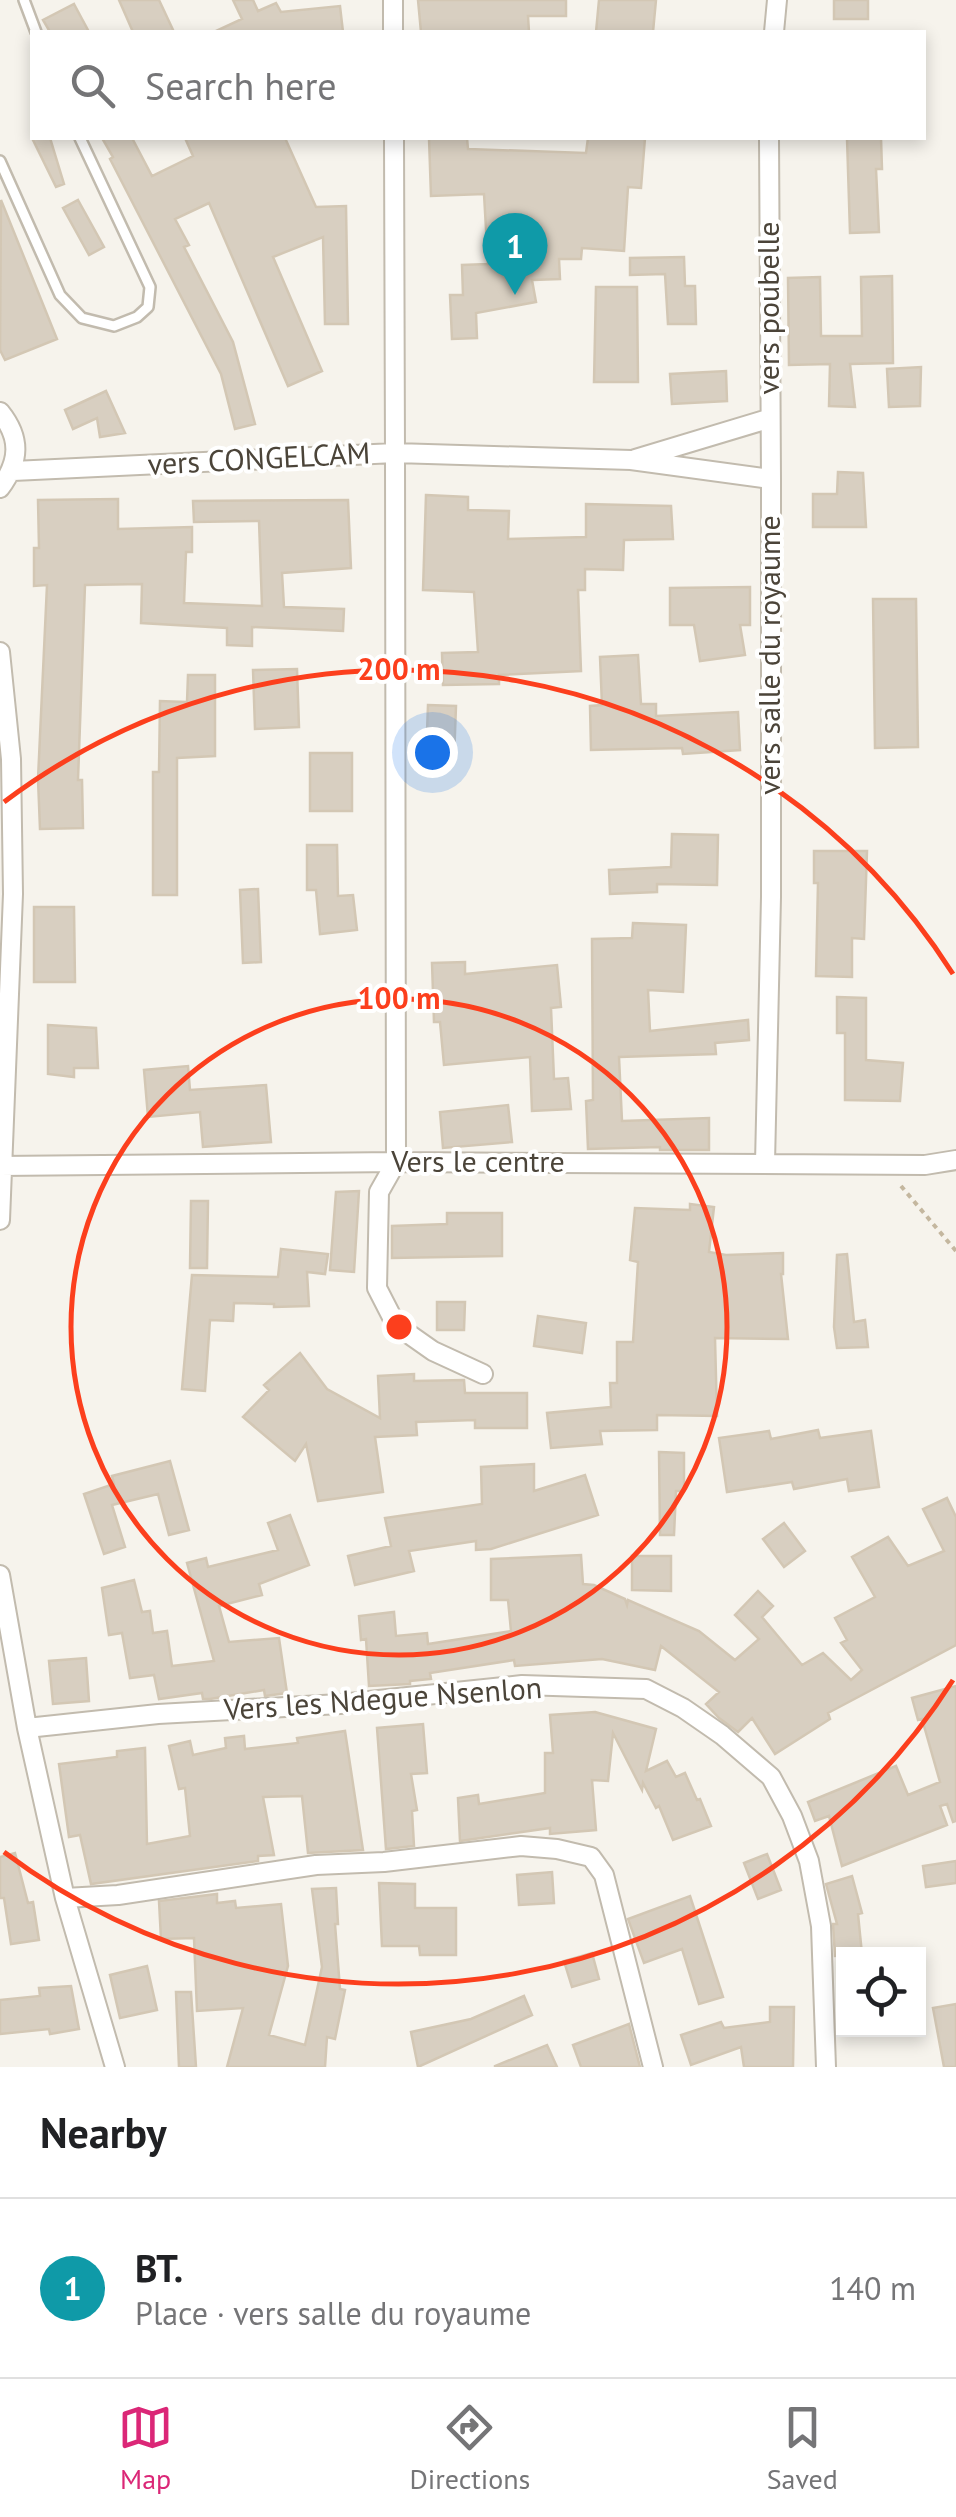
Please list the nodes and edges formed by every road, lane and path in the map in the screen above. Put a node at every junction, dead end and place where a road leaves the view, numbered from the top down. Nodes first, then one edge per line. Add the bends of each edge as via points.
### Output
1 (24, 0) edge
2 (393, 0) edge
3 (777, 0) edge
4 (35, 30) edge
5 (394, 30) edge
6 (774, 30) edge
7 (81, 140) edge
8 (394, 140) edge
9 (770, 140) edge
10 (0, 161) edge
11 (0, 412) edge
12 (768, 419) junction
13 (396, 452) junction
14 (631, 460) junction
15 (13, 470) junction
16 (770, 478) junction
17 (0, 488) edge
18 (0, 652) edge
19 (956, 1160) edge
20 (396, 1162) junction
21 (765, 1163) junction
22 (882, 1164) junction
23 (1, 1166) edge
24 (0, 1220) edge
25 (956, 1251) edge
26 (483, 1374) dead end
27 (0, 1575) edge
28 (27, 1728) junction
29 (65, 1898) junction
30 (114, 2067) edge
31 (653, 2067) edge
32 (826, 2067) edge

1 - 4 lane
2 - 5 street
3 - 6 street
7 - 10 lane via 150,287 148,307 114,326 82,318 60,295
8 - 13 street
9 - 12 street, vers poubelle
11 - 15 street via 18,449
12 - 14 street
12 - 16 street, vers poubelle
13 - 14 street, vers salle du royaume
13 - 15 street, vers CONGELCAM
13 - 20 street, vers CONGELCAM
14 - 16 street, vers salle du royaume
15 - 17 street
16 - 21 street, vers salle du royaume
18 - 23 street via 11,759 13,894
19 - 22 street, Vers le centre
20 - 21 street, Vers le centre
20 - 23 street, Vers le centre
20 - 26 street via 379,1192 378,1288 396,1324 432,1352
21 - 22 street, Vers le centre
22 - 25 path
23 - 24 street
27 - 28 street
28 - 29 street
28 - 32 street, Vers les Ndegue Nsenlon via 522,1685 646,1689 722,1735 759,1767 792,1816 810,1860 821,1926
29 - 30 street
29 - 31 street via 522,1846 592,1857 604,1876

